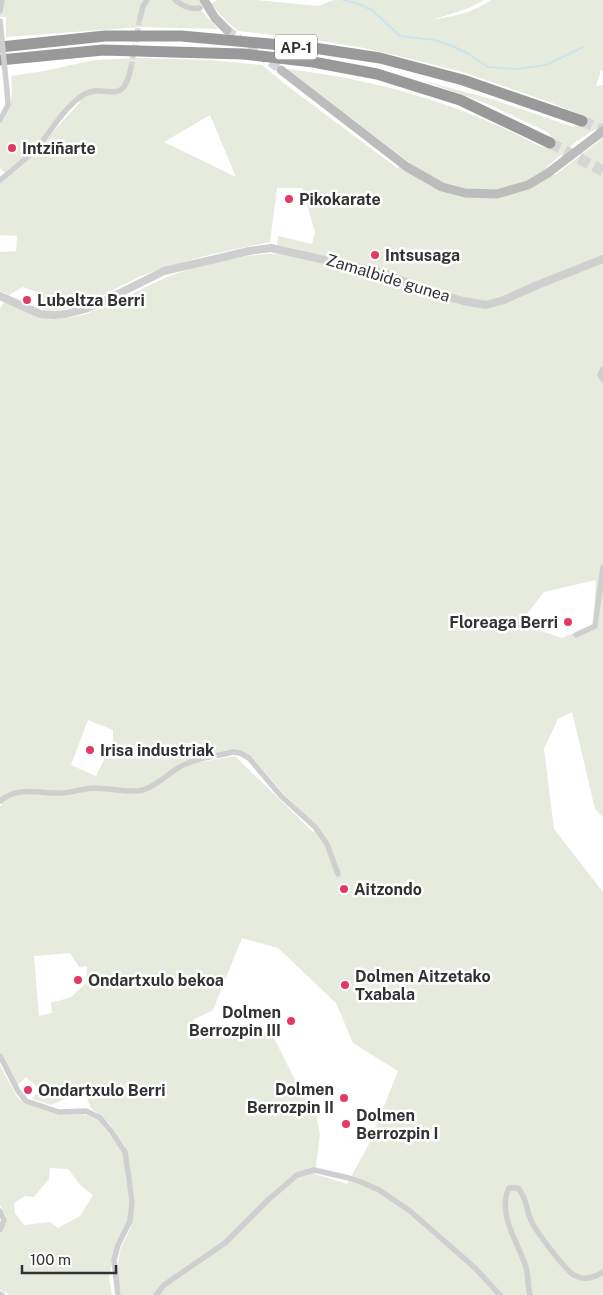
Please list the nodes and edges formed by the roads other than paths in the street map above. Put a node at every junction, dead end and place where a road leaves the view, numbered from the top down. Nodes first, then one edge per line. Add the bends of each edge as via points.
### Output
1 (2, 0) edge
2 (147, 0) edge
3 (175, 0) edge
4 (206, 2) edge
5 (0, 10) edge
6 (140, 18) tunnel mouth
7 (0, 21) edge
8 (227, 30) tunnel mouth
9 (0, 47) edge
10 (0, 60) edge
11 (131, 67) tunnel mouth
12 (281, 70) tunnel mouth
13 (0, 120) edge
14 (582, 121) tunnel mouth
15 (603, 131) edge
16 (550, 142) tunnel mouth
17 (0, 180) edge
18 (603, 259) edge
19 (0, 296) edge
20 (603, 369) edge
21 (603, 380) edge
22 (603, 567) edge
23 (576, 635) dead end
24 (0, 801) edge
25 (338, 874) dead end
26 (0, 1056) edge
27 (0, 1211) edge
28 (0, 1230) edge
29 (603, 1272) edge
30 (118, 1295) edge
31 (156, 1295) edge
32 (500, 1295) edge
33 (530, 1295) edge

1 - 5 street
2 - 6 street
3 - 4 street via 195,9
4 - 8 main road
7 - 13 street, bridge via 8,105
9 - 14 highway, AP-1 via 105,36 181,36 314,48 380,58 463,80
10 - 16 highway, AP-1 via 103,50 243,54 313,62 377,74 460,100
11 - 17 street via 124,88 82,96 30,155
12 - 15 main road via 407,166 442,187 465,193 498,194 528,185 548,174
18 - 19 street, Zamalbide gunea via 486,305 428,291 382,273 271,248 164,271 102,302 66,314 40,314
20 - 21 street via 600,375
22 - 23 street via 595,626
24 - 25 street via 24,791 140,790 188,763 240,753 249,758 281,796 315,827 327,844
26 - 30 street via 26,1101 59,1112 86,1111 100,1118 125,1152 132,1201 130,1221 114,1260
27 - 28 street via 4,1220
29 - 33 street via 586,1278 573,1275 531,1222 524,1194 518,1188 509,1188 507,1214 526,1266
31 - 32 street via 164,1285 225,1242 297,1175 314,1170 349,1178 379,1190 410,1211 475,1268

